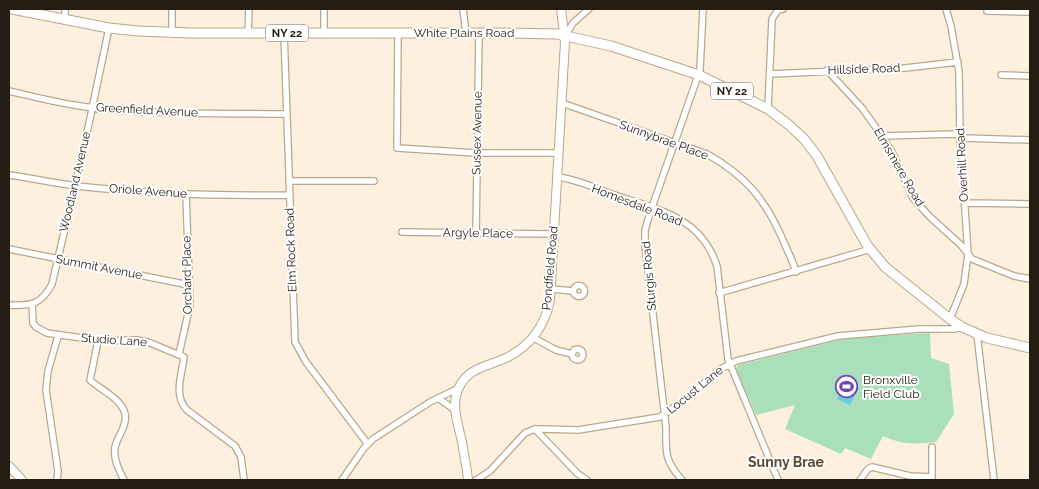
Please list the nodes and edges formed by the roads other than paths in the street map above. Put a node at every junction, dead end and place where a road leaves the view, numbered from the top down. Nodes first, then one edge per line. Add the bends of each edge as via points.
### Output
1 (12, 9) edge
2 (65, 9) edge
3 (172, 9) edge
4 (248, 9) edge
5 (324, 9) edge
6 (463, 9) edge
7 (562, 9) edge
8 (589, 9) edge
9 (703, 9) edge
10 (784, 9) edge
11 (946, 9) edge
12 (987, 11) dead end
13 (1030, 12) edge
14 (65, 20) junction
15 (109, 28) junction
16 (172, 32) junction
17 (248, 33) junction
18 (284, 33) junction
19 (324, 33) junction
20 (398, 33) junction
21 (466, 33) junction
22 (479, 33) junction
23 (565, 36) junction
24 (958, 62) junction
25 (827, 70) junction
26 (770, 74) junction
27 (699, 75) junction
28 (1001, 75) dead end
29 (1030, 76) edge
30 (9, 91) edge
31 (562, 103) junction
32 (92, 108) junction
33 (768, 109) junction
34 (286, 114) junction
35 (882, 136) junction
36 (960, 136) junction
37 (1030, 140) edge
38 (675, 143) junction
39 (476, 153) junction
40 (559, 153) junction
41 (9, 175) edge
42 (558, 177) junction
43 (288, 181) junction
44 (374, 181) dead end
45 (75, 186) junction
46 (186, 194) junction
47 (289, 195) junction
48 (965, 203) junction
49 (1030, 204) edge
50 (651, 208) junction
51 (402, 232) dead end
52 (476, 233) junction
53 (554, 234) junction
54 (9, 249) edge
55 (871, 249) junction
56 (968, 254) junction
57 (58, 259) junction
58 (796, 272) junction
59 (1030, 279) edge
60 (189, 285) junction
61 (551, 289) junction
62 (573, 291) dead end
63 (720, 293) junction
64 (32, 304) junction
65 (9, 305) edge
66 (950, 319) junction
67 (962, 327) junction
68 (977, 334) junction
69 (58, 336) junction
70 (532, 337) junction
71 (98, 341) junction
72 (1030, 348) edge
73 (572, 354) dead end
74 (181, 355) junction
75 (730, 364) junction
76 (459, 388) junction
77 (438, 398) junction
78 (455, 410) junction
79 (664, 415) junction
80 (535, 429) junction
81 (367, 443) junction
82 (932, 447) dead end
83 (9, 466) edge
84 (9, 472) edge
85 (932, 479) edge
86 (17, 480) edge
87 (22, 480) edge
88 (57, 480) edge
89 (124, 480) edge
90 (244, 480) edge
91 (342, 480) edge
92 (468, 480) edge
93 (476, 480) edge
94 (587, 480) edge
95 (682, 480) edge
96 (778, 480) edge
97 (860, 480) edge
98 (994, 480) edge

1 - 14 main road, White Plains Road / NY 22
2 - 14 street
3 - 16 street
4 - 17 street
5 - 19 street
6 - 21 street
7 - 23 street, Pondfield Road
8 - 23 street via 573,23
9 - 27 street, Sturgis Road
10 - 26 street via 778,10 772,18
11 - 24 street, Overhill Road
12 - 13 street
14 - 15 main road, White Plains Road / NY 22
15 - 16 main road, White Plains Road / NY 22
15 - 32 street, Woodland Avenue
16 - 17 main road, White Plains Road / NY 22
17 - 18 main road, White Plains Road / NY 22
18 - 19 main road, White Plains Road / NY 22
18 - 34 street, Elm Rock Road
19 - 20 main road, White Plains Road / NY 22
20 - 21 main road, White Plains Road / NY 22
20 - 39 street via 396,146 400,149
21 - 22 main road, White Plains Road / NY 22
22 - 23 main road, White Plains Road / NY 22
22 - 39 street, Sussex Avenue
23 - 27 main road, White Plains Road / NY 22 via 611,46
23 - 31 street, Pondfield Road
24 - 25 street, Hillside Road via 905,68
24 - 36 street, Overhill Road
25 - 26 street, Hillside Road
25 - 35 street, Elmsmere Road via 862,108
26 - 33 street
27 - 33 main road, White Plains Road / NY 22
27 - 38 street, Sturgis Road
28 - 29 street
30 - 32 street, Greenfield Avenue
31 - 38 street, Sunnybrae Place
31 - 40 street, Pondfield Road
32 - 34 street, Greenfield Avenue via 169,113
32 - 45 street, Woodland Avenue
33 - 55 main road, White Plains Road / NY 22 via 804,139
34 - 43 street, Elm Rock Road
35 - 36 street
35 - 56 street, Elmsmere Road via 916,202
36 - 37 street
36 - 48 street, Overhill Road
38 - 50 street, Sturgis Road
38 - 58 street, Sunnybrae Place via 707,154 751,186 769,210
39 - 40 street
39 - 52 street, Sussex Avenue
40 - 42 street, Pondfield Road
41 - 45 street, Oriole Avenue
42 - 50 street, Homesdale Road
42 - 53 street, Pondfield Road
43 - 44 street
43 - 47 street, Elm Rock Road
45 - 46 street, Oriole Avenue
45 - 57 street, Woodland Avenue
46 - 47 street, Oriole Avenue
46 - 60 street, Orchard Place
47 - 81 street, Elm Rock Road via 295,342 306,362
48 - 49 street
48 - 56 street, Overhill Road
50 - 63 street, Homesdale Road via 684,222 707,244 714,256
50 - 79 street, Sturgis Road via 645,246
51 - 52 street, Argyle Place
52 - 53 street, Argyle Place
53 - 61 street, Pondfield Road
54 - 57 street, Summit Avenue
55 - 58 street
55 - 66 main road, NY 22 via 895,275
56 - 59 street, Elmsmere Road via 972,259 1000,271
56 - 66 street, Overhill Road via 964,284
57 - 60 street, Summit Avenue
57 - 64 street, Woodland Avenue via 52,284 38,302
58 - 63 street
60 - 74 street, Orchard Place via 190,305
61 - 62 street
61 - 70 street, Pondfield Road via 547,314
63 - 75 street, Homesdale Road
64 - 65 street
64 - 69 street, Studio Lane via 36,327
66 - 67 main road, NY 22
67 - 68 main road, NY 22
67 - 75 street, Locust Lane via 838,336
68 - 72 main road, NY 22
68 - 98 street
69 - 71 street, Studio Lane
69 - 88 street via 46,390
70 - 73 street via 556,350
70 - 76 street, Pondfield Road via 523,348 508,357 476,369 466,376
71 - 74 street, Studio Lane via 137,340
71 - 89 street via 90,380 117,400 125,412 124,428 115,453
74 - 90 street, Orchard Place via 181,403 235,446 241,457
75 - 79 street, Locust Lane
75 - 96 street, Homesdale Road
76 - 77 street
76 - 78 street
77 - 78 street
77 - 81 street
78 - 92 street
79 - 80 street, Locust Lane via 578,430
79 - 95 street, Sturgis Road via 665,451
80 - 93 street via 525,433 490,471
80 - 94 street
81 - 91 street
82 - 85 street
83 - 87 street
84 - 86 street
85 - 97 street via 872,467

